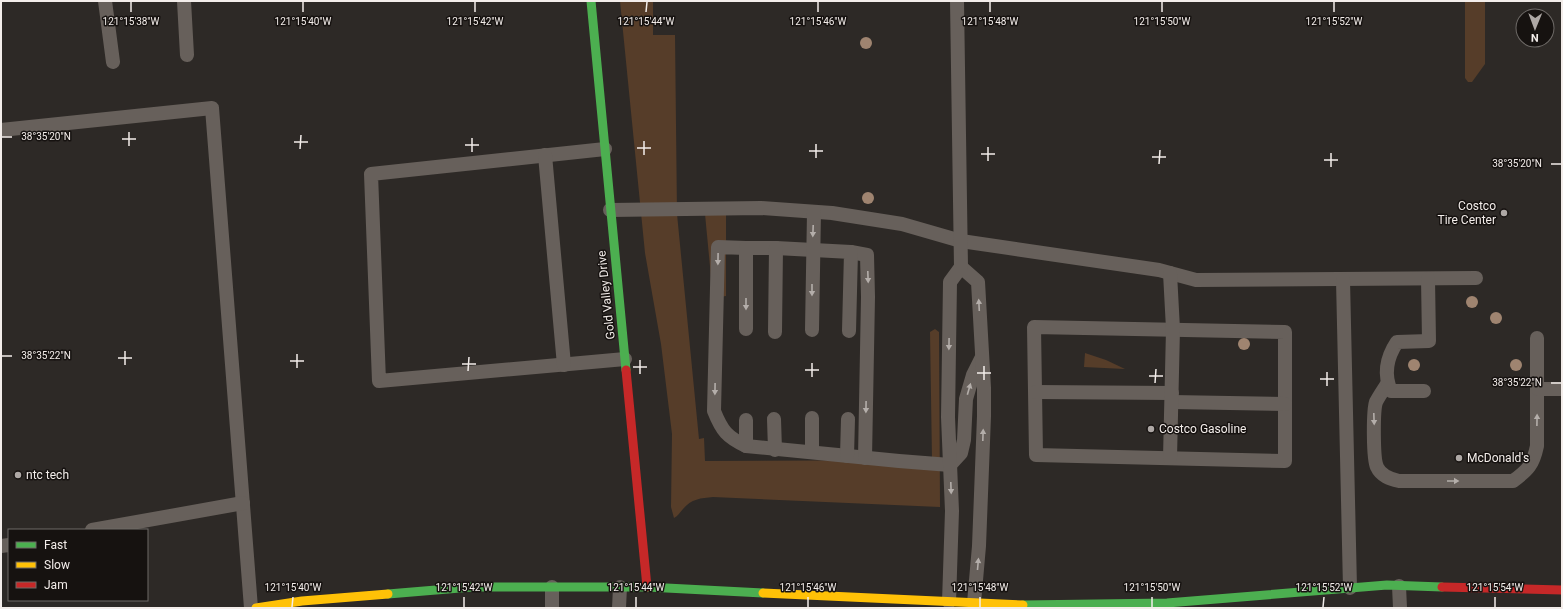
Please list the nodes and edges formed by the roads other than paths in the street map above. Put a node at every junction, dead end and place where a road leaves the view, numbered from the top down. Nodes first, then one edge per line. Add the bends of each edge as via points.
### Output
1 (105, 1) edge
2 (184, 1) edge
3 (591, 1) edge
4 (957, 1) edge
5 (187, 55) dead end
6 (113, 62) dead end
7 (1, 130) edge
8 (605, 149) junction
9 (545, 155) junction
10 (610, 210) junction
11 (814, 212) junction
12 (961, 241) junction
13 (746, 248) junction
14 (776, 248) junction
15 (812, 251) junction
16 (851, 252) junction
17 (961, 267) junction
18 (1170, 273) junction
19 (1476, 278) dead end
20 (1428, 279) junction
21 (1343, 280) junction
22 (746, 329) dead end
23 (1173, 329) junction
24 (812, 330) dead end
25 (849, 331) dead end
26 (775, 332) dead end
27 (1537, 338) dead end
28 (982, 357) junction
29 (625, 359) junction
30 (564, 365) junction
31 (1387, 384) junction
32 (1538, 389) junction
33 (1562, 389) edge
34 (1424, 390) dead end
35 (1036, 392) junction
36 (1172, 398) junction
37 (1285, 404) junction
38 (812, 418) dead end
39 (774, 419) dead end
40 (848, 419) dead end
41 (746, 420) dead end
42 (746, 446) junction
43 (775, 450) junction
44 (812, 452) junction
45 (847, 456) junction
46 (865, 458) junction
47 (1170, 458) junction
48 (950, 465) junction
49 (243, 503) junction
50 (98, 529) edge
51 (1399, 586) junction
52 (552, 587) junction
53 (620, 587) junction
54 (647, 587) junction
55 (1350, 588) junction
56 (1562, 590) edge
57 (949, 602) junction
58 (1244, 602) edge
59 (974, 603) junction
60 (251, 608) edge
61 (256, 608) edge
62 (552, 608) edge
63 (619, 608) edge
64 (1400, 608) edge

1 - 6 lane
2 - 5 lane
3 - 8 main road, Gold Valley Drive
4 - 12 lane
7 - 49 lane via 212,108
8 - 9 lane
8 - 10 main road, Gold Valley Drive
9 - 30 lane
9 - 30 lane via 372,174 379,381
10 - 11 lane via 761,208
10 - 29 main road, Gold Valley Drive
11 - 12 lane via 902,224
11 -> 15 lane
12 - 17 lane
12 - 18 lane
13 - 14 lane
13 -> 22 lane
13 -> 42 lane via 718,247 714,411 720,425 731,439
14 - 15 lane
14 - 26 lane
15 - 16 lane
15 -> 24 lane
16 - 25 lane
16 -> 46 lane via 867,255
28 -> 17 lane via 978,282
17 -> 48 lane via 950,282
18 - 21 lane via 1196,280
18 - 23 lane
19 - 20 lane
20 - 21 lane
20 - 31 lane via 1429,341 1397,342 1388,361
21 - 55 lane
23 - 35 lane via 1034,327
23 - 36 lane
23 - 37 lane via 1285,332
27 - 32 lane
48 -> 28 lane via 961,453 966,399 973,375
59 -> 28 lane via 984,416
29 - 30 lane
29 - 54 main road, Gold Valley Drive
31 -> 32 lane via 1374,412 1376,466 1381,474 1399,482 1513,481 1526,472 1534,461 1537,446
31 - 34 lane via 1391,391
32 - 33 lane
35 - 36 lane
35 - 47 lane via 1036,455
36 - 37 lane
36 - 47 lane
37 - 47 lane via 1285,461
38 - 44 lane
39 - 43 lane
40 - 45 lane
41 - 42 lane
42 - 43 lane
43 - 44 lane
44 - 45 lane
45 - 46 lane
46 - 48 lane
48 -> 57 lane via 952,511
49 - 50 lane
49 - 60 lane
51 - 55 main road
51 - 56 main road
51 - 64 lane
52 - 53 main road
52 - 61 main road via 472,587 302,601
52 - 62 lane
53 - 54 main road
53 - 63 lane
54 - 57 main road
55 - 58 main road
57 - 59 main road
58 - 59 main road via 1019,605

